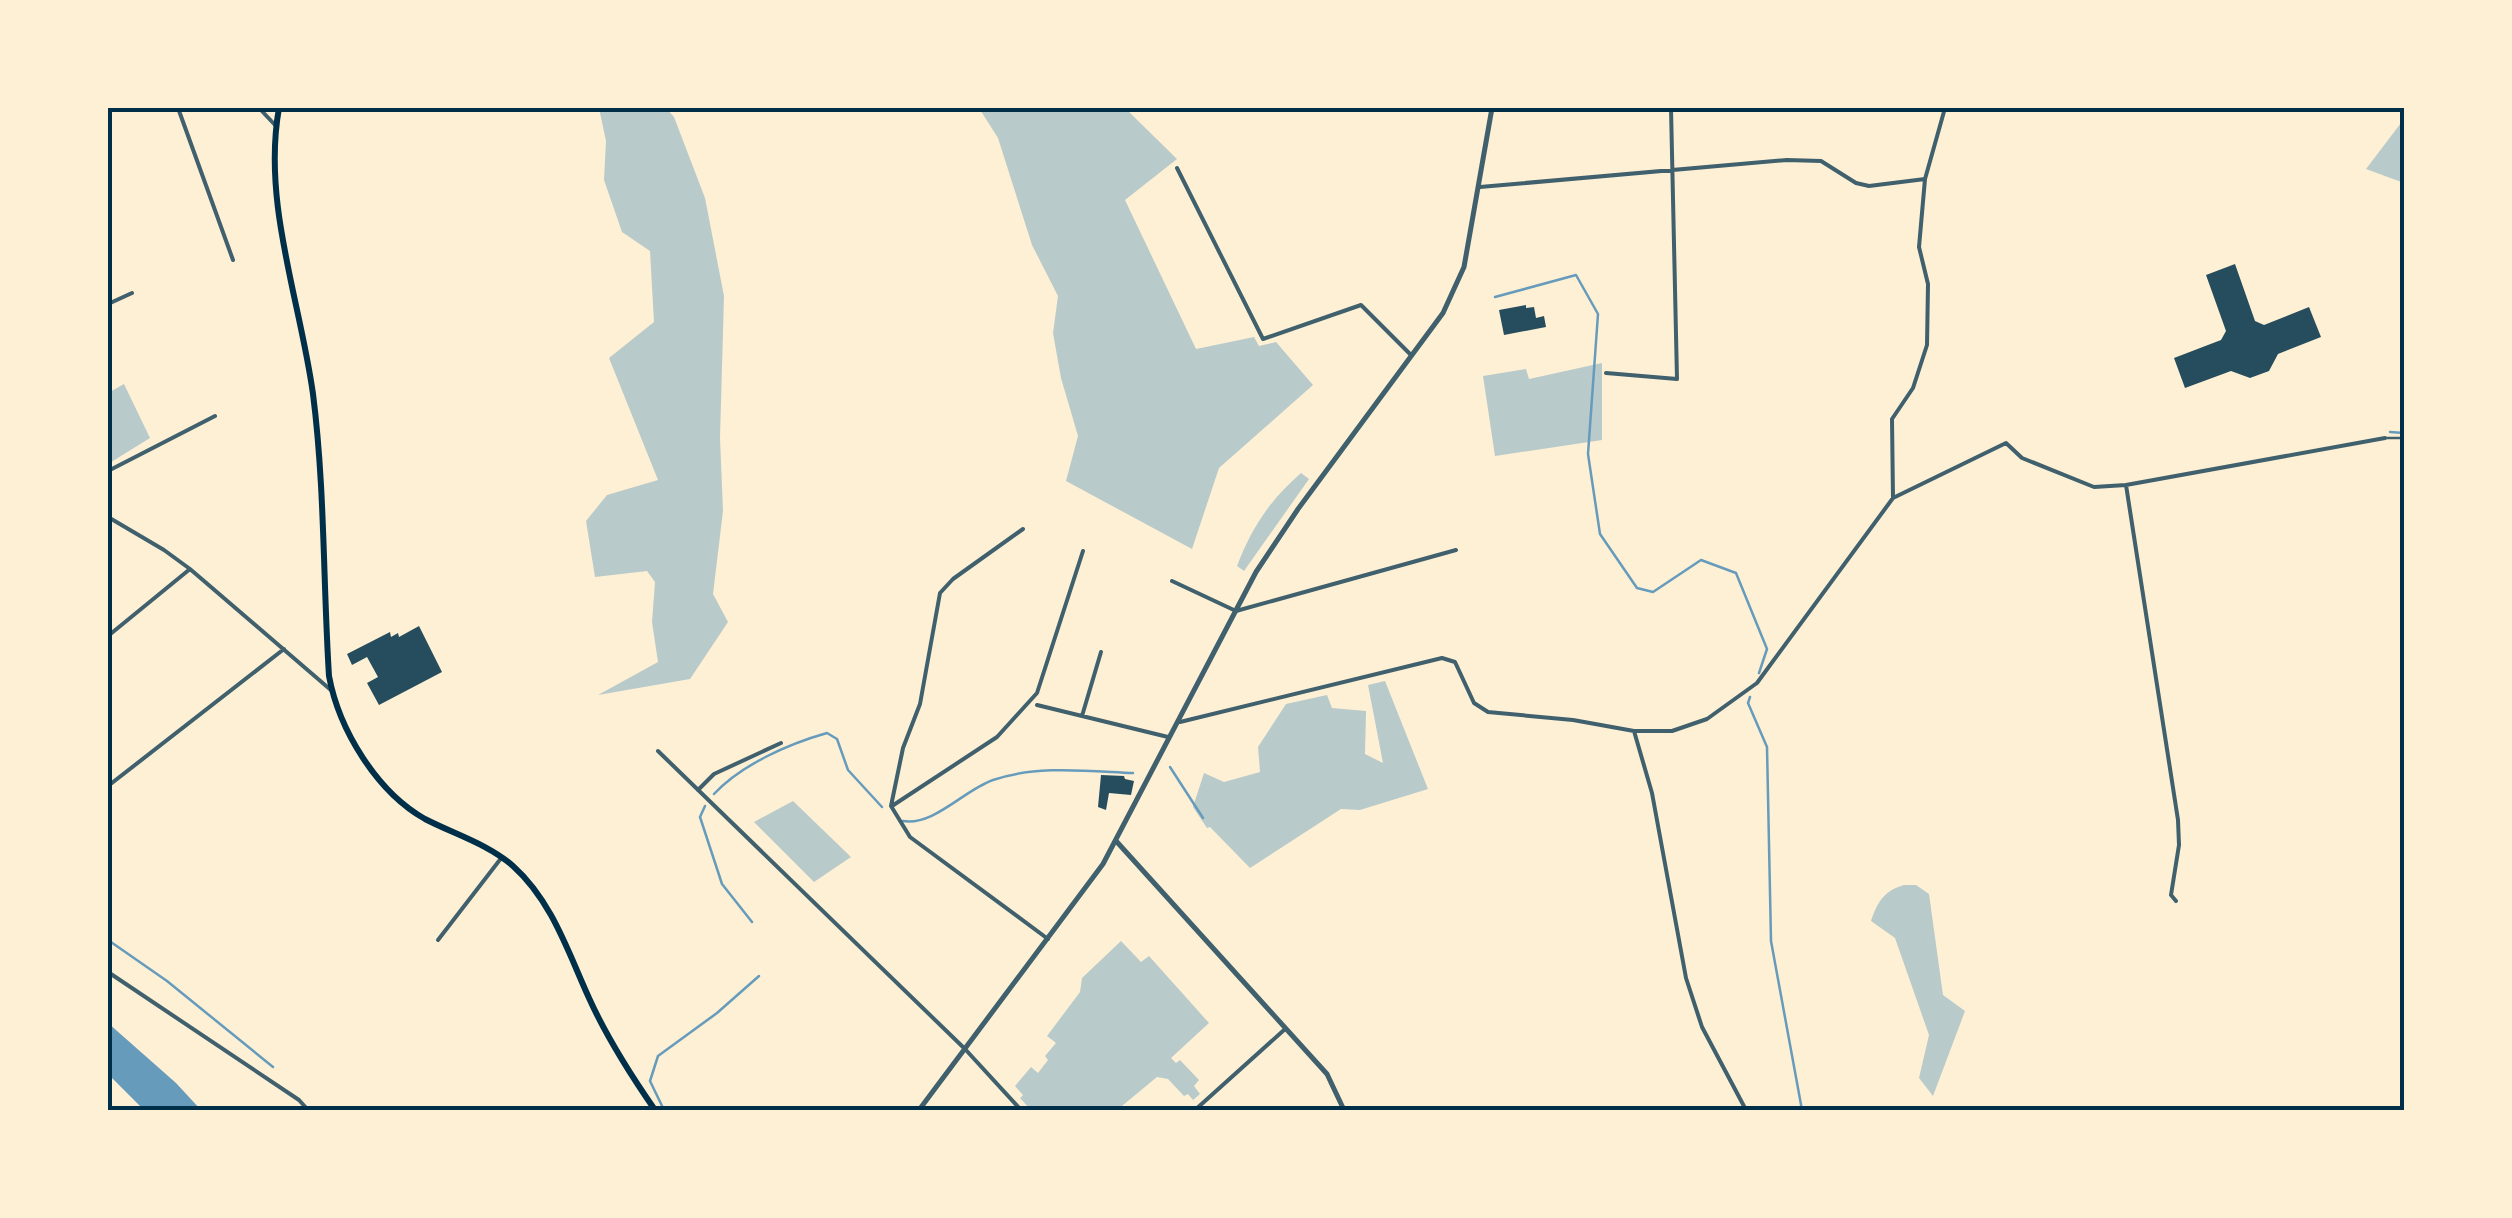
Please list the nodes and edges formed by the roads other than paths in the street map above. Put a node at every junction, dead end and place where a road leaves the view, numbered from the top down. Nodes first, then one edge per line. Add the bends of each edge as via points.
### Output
1 (178, 108) edge
2 (259, 108) edge
3 (279, 108) edge
4 (1492, 108) edge
5 (1671, 108) edge
6 (1945, 108) edge
7 (276, 126) junction
8 (1177, 168) dead end
9 (1672, 168) junction
10 (1925, 180) junction
11 (1480, 187) junction
12 (233, 260) dead end
13 (132, 293) dead end
14 (108, 304) edge
15 (1410, 355) junction
16 (1606, 373) dead end
17 (215, 416) dead end
18 (2386, 438) joint
19 (2404, 438) edge
20 (108, 471) edge
21 (2126, 485) junction
22 (1893, 498) junction
23 (108, 516) edge
24 (1023, 529) dead end
25 (1456, 550) dead end
26 (1084, 551) dead end
27 (190, 569) junction
28 (1172, 580) dead end
29 (1236, 611) junction
30 (108, 636) edge
31 (284, 649) junction
32 (1101, 652) dead end
33 (332, 691) junction
34 (1037, 705) dead end
35 (1082, 716) junction
36 (1180, 722) junction
37 (1634, 731) junction
38 (1172, 738) junction
39 (781, 743) dead end
40 (658, 751) dead end
41 (108, 786) edge
42 (698, 790) junction
43 (891, 806) junction
44 (1116, 842) junction
45 (502, 858) junction
46 (2176, 902) dead end
47 (1048, 939) junction
48 (438, 940) dead end
49 (108, 972) edge
50 (1286, 1028) junction
51 (965, 1049) junction
52 (308, 1110) edge
53 (655, 1110) edge
54 (919, 1110) edge
55 (1021, 1110) edge
56 (1195, 1110) edge
57 (1344, 1110) edge
58 (1746, 1110) edge

1 - 12 street
2 - 7 street
3 - 7 main road
4 - 11 street
5 - 9 street
6 - 10 street
7 - 33 main road via 277,197 318,442
8 - 15 street via 1263,339 1361,305
9 - 10 street via 1821,161 1868,186
9 - 11 street
9 - 16 street via 1677,379
10 - 22 street via 1919,247 1928,284 1927,345 1913,388 1892,420
11 - 15 street via 1454,292
13 - 14 street
15 - 29 street via 1298,509
17 - 20 street
18 - 19 lane
18 - 21 street
21 - 22 street via 2094,487 2022,458 2006,443
21 - 46 street via 2178,820 2171,895
22 - 37 street via 1757,683 1707,719 1672,731
23 - 27 street
24 - 43 street via 940,593 920,704
25 - 29 street
26 - 43 street via 1036,694 997,737
27 - 30 street
27 - 31 street
28 - 29 street
29 - 36 street
31 - 33 street
31 - 41 street
32 - 35 street
33 - 45 main road via 352,738 390,792 424,818
34 - 35 street
35 - 38 street
36 - 37 street via 1442,658 1455,662 1474,703 1488,712
36 - 38 street
37 - 58 street via 1686,978 1702,1027
38 - 44 street
39 - 42 street via 714,774
40 - 42 street
42 - 51 street
43 - 47 street via 910,838
44 - 47 street
44 - 50 street
45 - 48 street
45 - 53 main road via 546,906 602,1025
47 - 51 street
49 - 52 street
50 - 56 street
50 - 57 street via 1327,1074
51 - 54 street
51 - 55 street

